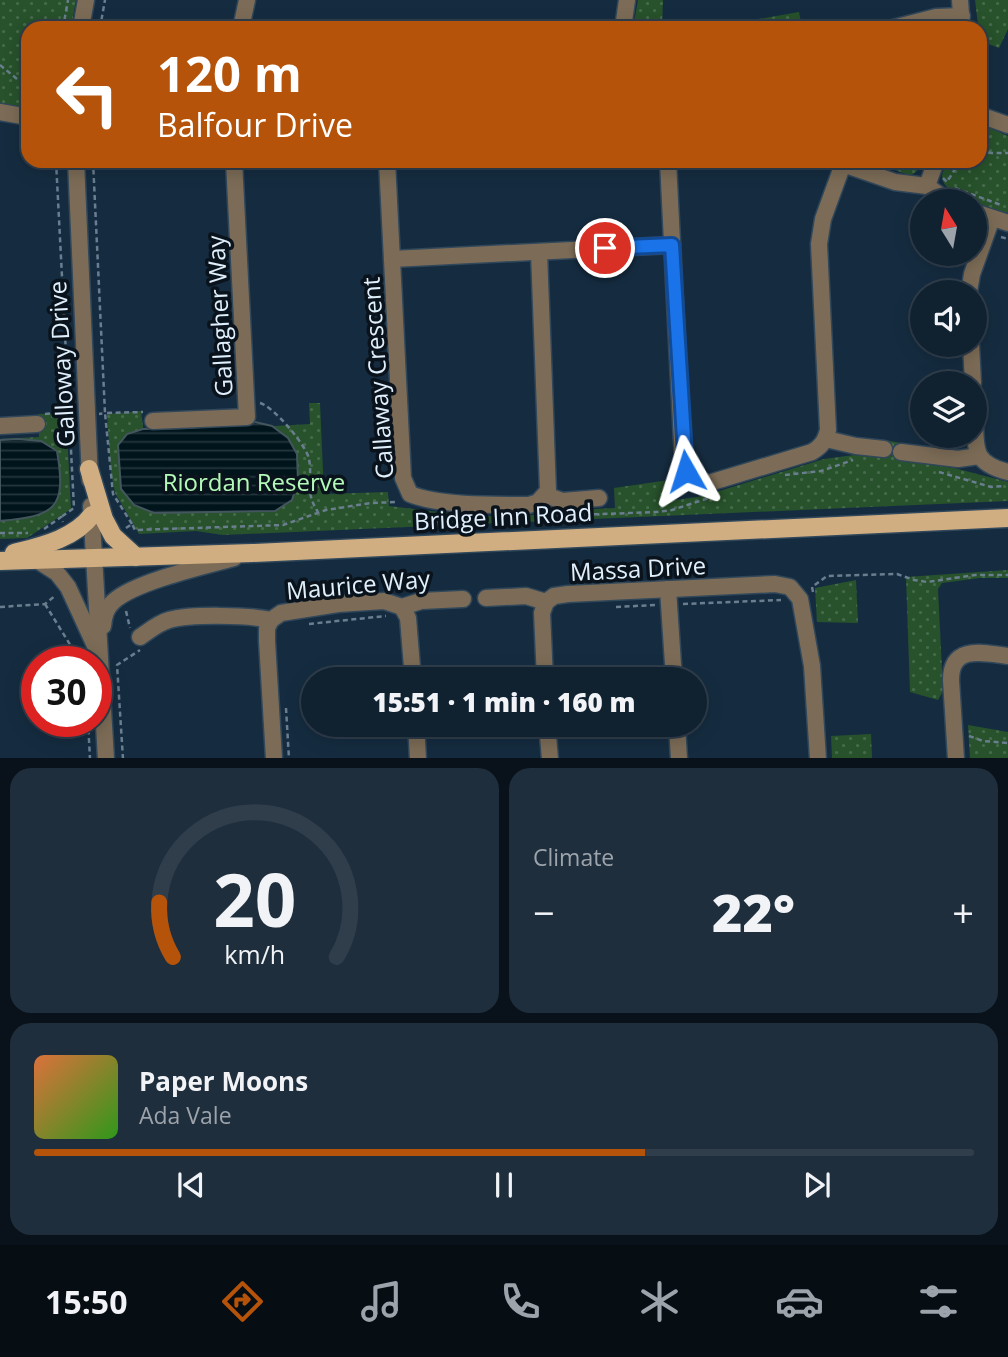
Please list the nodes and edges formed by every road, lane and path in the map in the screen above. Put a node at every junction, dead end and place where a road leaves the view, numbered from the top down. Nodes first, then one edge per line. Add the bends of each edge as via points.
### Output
1 (68, 0) edge
2 (86, 0) edge
3 (105, 0) edge
4 (247, 0) edge
5 (627, 0) edge
6 (961, 15) edge
7 (64, 21) edge
8 (82, 21) edge
9 (101, 21) edge
10 (242, 21) edge
11 (624, 21) edge
12 (923, 21) edge
13 (0, 65) edge
14 (21, 82) edge
15 (0, 112) edge
16 (21, 116) edge
17 (987, 118) edge
18 (1008, 125) edge
19 (987, 152) edge
20 (1008, 153) edge
21 (56, 168) edge
22 (74, 168) edge
23 (93, 168) edge
24 (234, 168) edge
25 (387, 168) edge
26 (668, 168) edge
27 (838, 168) edge
28 (854, 168) edge
29 (933, 168) edge
30 (955, 168) edge
31 (927, 186) junction
32 (931, 189) edge
33 (1008, 207) edge
34 (987, 216) edge
35 (992, 218) junction
36 (1008, 223) edge
37 (672, 245) junction
38 (538, 251) junction
39 (392, 259) junction
40 (971, 280) edge
41 (247, 403) junction
42 (105, 413) junction
43 (153, 416) joint
44 (37, 424) dead end
45 (0, 426) edge
46 (826, 439) junction
47 (978, 448) edge
48 (979, 456) junction
49 (89, 469) junction
50 (1008, 472) edge
51 (546, 495) junction
52 (599, 499) dead end
53 (318, 512) dead end
54 (92, 515) junction
55 (61, 517) dead end
56 (1008, 518) edge
57 (132, 524) dead end
58 (252, 553) junction
59 (136, 557) junction
60 (0, 558) edge
61 (94, 559) junction
62 (37, 560) junction
63 (1008, 575) edge
64 (68, 587) junction
65 (668, 589) junction
66 (797, 594) junction
67 (121, 596) junction
68 (486, 598) dead end
69 (463, 599) dead end
70 (546, 602) junction
71 (45, 604) junction
72 (682, 604) dead end
73 (0, 607) edge
74 (402, 607) junction
75 (271, 620) junction
76 (138, 639) junction
77 (71, 646) edge
78 (95, 646) edge
79 (100, 646) edge
80 (102, 646) edge
81 (1008, 656) edge
82 (412, 667) edge
83 (544, 667) edge
84 (673, 667) edge
85 (89, 737) edge
86 (105, 737) edge
87 (417, 737) edge
88 (548, 737) edge
89 (678, 737) edge
90 (1008, 743) edge
91 (962, 753) edge
92 (90, 758) edge
93 (106, 758) edge
94 (123, 758) edge
95 (274, 758) edge
96 (418, 758) edge
97 (550, 758) edge
98 (679, 758) edge
99 (818, 758) edge

1 - 7 path
2 - 8 street
3 - 9 path
4 - 10 street
5 - 11 street
6 - 12 street
13 - 14 path
15 - 16 street
17 - 18 street
19 - 20 path
21 - 55 path via 74,508
22 - 49 street, Galloway Drive
23 - 42 path
24 - 41 street, Gallagher Way
25 - 39 street, Callaway Crescent
26 - 37 street
27 - 46 street via 819,244
28 - 31 street via 895,182
29 - 31 street
30 - 33 path via 946,180 951,186
31 - 32 street
34 - 35 street
35 - 36 street
35 - 40 street
37 - 38 street
37 - 46 street via 683,462 692,480 721,480 812,452
38 - 39 street
38 - 51 street
39 - 51 street, Callaway Crescent via 405,485 410,494 438,501 529,505
41 - 43 street, Gallagher Way via 247,417
41 - 53 path via 271,407 304,447 309,458 308,490
42 - 43 path
42 - 57 path via 113,494
44 - 45 street
46 - 48 street via 958,459
47 - 48 street
48 - 50 street via 993,469
49 - 54 street, Galloway Drive
49 - 59 main road via 113,536
51 - 52 street, Callaway Crescent via 562,501
54 - 60 main road via 70,534
54 - 61 street, Galloway Drive
56 - 58 main road, Bridge Inn Road
58 - 59 main road, Bridge Inn Road
58 - 67 street
59 - 61 main road, Bridge Inn Road
60 - 62 main road, Bridge Inn Road
61 - 62 main road, Bridge Inn Road
61 - 79 street, Galloway Drive
62 - 64 street
63 - 66 path via 927,582 897,574 827,576 812,587 813,598
64 - 71 path
64 - 78 street
65 - 66 street, Massa Drive via 775,584
65 - 70 street, Massa Drive via 568,594
65 - 84 street
66 - 72 path
66 - 99 street via 813,678
67 - 76 path
67 - 80 street via 107,608
68 - 70 street, Massa Drive via 526,596
69 - 74 street, Maurice Way
70 - 83 street via 542,613
71 - 73 path
71 - 77 path
74 - 75 street, Maurice Way via 384,601 338,604 286,611
74 - 82 street via 408,618
75 - 76 street, Maurice Way via 250,616 178,619 162,623
75 - 95 street via 267,641
76 - 94 path via 117,665
81 - 91 street via 973,652 953,667
85 - 92 path
86 - 93 street
87 - 96 street
88 - 97 street
89 - 98 street
90 - 91 path via 968,736

